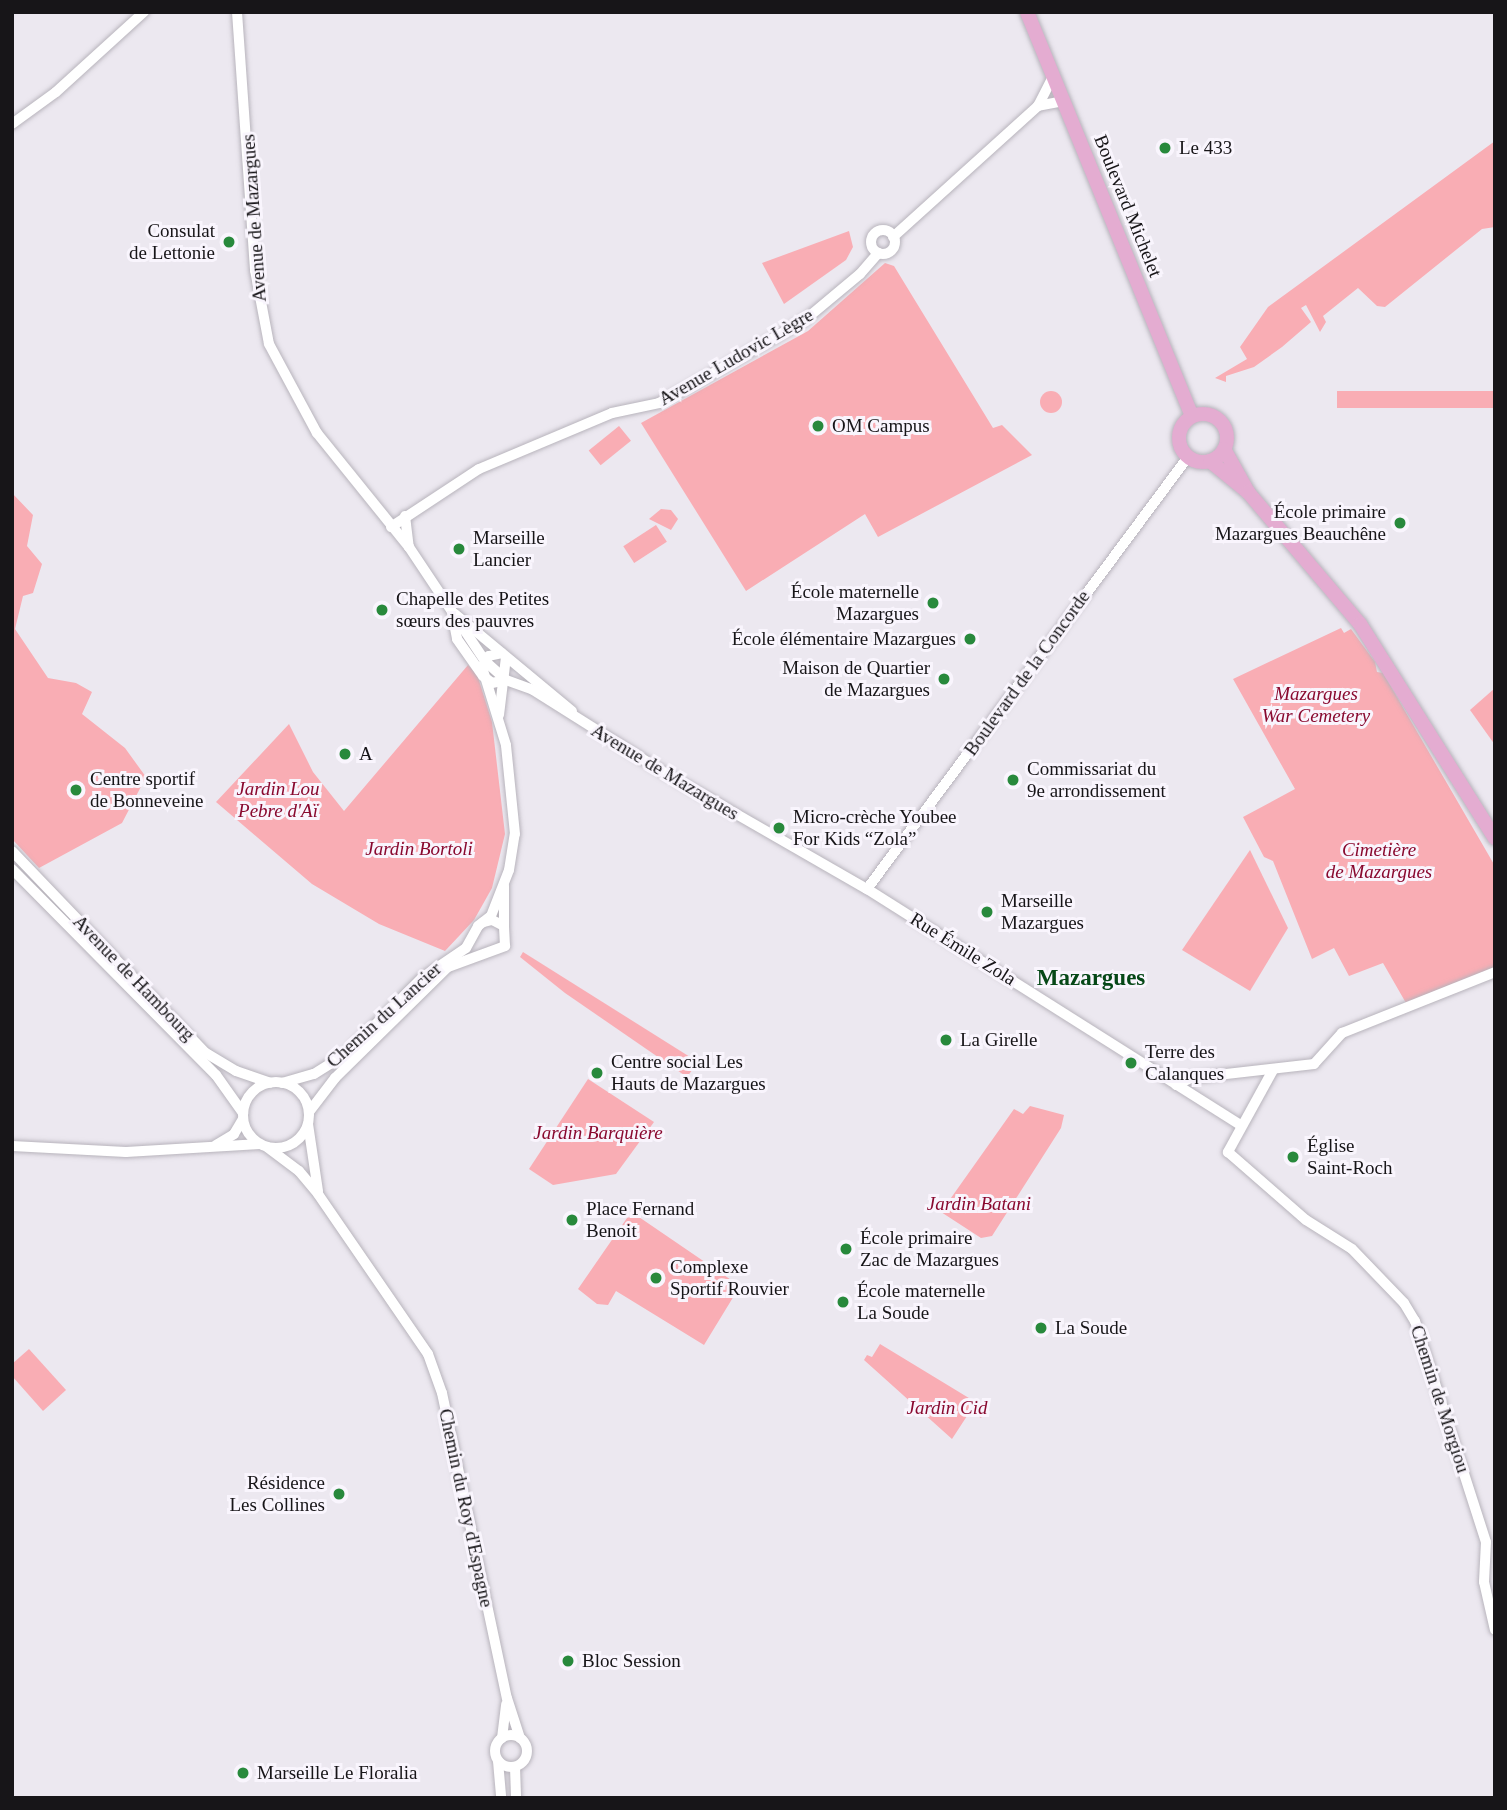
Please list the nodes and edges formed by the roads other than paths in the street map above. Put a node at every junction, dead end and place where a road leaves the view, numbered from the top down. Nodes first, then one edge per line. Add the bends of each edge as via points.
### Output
1 (144, 12) edge
2 (237, 12) edge
3 (1027, 12) edge
4 (1053, 76) junction
5 (1063, 101) junction
6 (1038, 106) junction
7 (12, 124) edge
8 (893, 237) junction
9 (878, 253) junction
10 (1192, 415) junction
11 (1224, 449) junction
12 (1188, 457) junction
13 (1210, 461) junction
14 (1248, 492) junction
15 (405, 516) junction
16 (391, 527) junction
17 (408, 547) junction
18 (448, 609) junction
19 (453, 621) junction
20 (504, 655) junction
21 (485, 662) junction
22 (483, 676) junction
23 (506, 680) junction
24 (499, 715) junction
25 (578, 718) junction
26 (752, 825) joint
27 (1494, 840) edge
28 (12, 851) edge
29 (12, 869) edge
30 (504, 886) junction
31 (867, 889) junction
32 (482, 922) junction
33 (504, 926) junction
34 (475, 932) junction
35 (486, 952) junction
36 (1495, 972) edge
37 (1273, 1070) junction
38 (276, 1083) junction
39 (1176, 1085) junction
40 (243, 1116) junction
41 (308, 1117) junction
42 (1240, 1125) junction
43 (14, 1145) edge
44 (263, 1146) junction
45 (204, 1149) junction
46 (318, 1194) junction
47 (1495, 1630) edge
48 (507, 1698) junction
49 (502, 1738) junction
50 (520, 1738) junction
51 (498, 1761) junction
52 (514, 1767) junction
53 (501, 1798) edge
54 (516, 1798) edge

1 - 7 street via 56,92
2 - 16 street, Avenue de Mazargues via 255,270 269,344 317,433
3 - 4 main road, Boulevard Michelet
4 - 5 main road, Boulevard Michelet
4 - 6 street
5 - 6 street
5 - 10 main road, Boulevard Michelet
6 - 8 street
8 - 9 street via 889,252
8 - 9 street via 884,231 874,234 872,247
9 - 15 street, Avenue Ludovic Lègre via 806,319 691,386 659,403 600,417 479,469
10 - 11 main road via 1209,414 1222,423 1227,436
10 - 12 main road via 1178,435
11 - 13 main road
11 - 14 main road
12 - 13 main road
12 - 31 street, Boulevard de la Concorde
13 - 14 main road
14 - 27 main road via 1360,624 1421,715
15 - 16 street, Avenue Ludovic Lègre
15 - 17 street, Avenue de Mazargues
16 - 17 street, Avenue de Mazargues
17 - 18 street, Avenue de Mazargues
18 - 19 street, Avenue de Mazargues
18 - 20 street, Avenue de Mazargues
19 - 21 street, Avenue de Mazargues
19 - 22 street, Avenue de Mazargues via 457,639
20 - 21 street
20 - 23 street
20 - 25 street, Avenue de Mazargues via 561,698
21 - 22 street
21 - 23 street, Avenue de Mazargues
22 - 23 street, Avenue de Mazargues via 492,683
22 - 24 street
23 - 24 street
23 - 25 street, Avenue de Mazargues via 533,690
24 - 30 street via 515,818 512,859
25 - 26 street, Avenue de Mazargues
26 - 31 street, Rue Émile Zola
28 - 38 street, Avenue de Hambourg via 206,1052 236,1071
29 - 40 street, Avenue de Hambourg via 216,1075
30 - 32 street via 491,916
30 - 33 street
31 - 39 street, Rue Émile Zola
32 - 33 street via 492,920
32 - 34 street
33 - 35 street via 505,946
34 - 35 street via 477,944
34 - 38 street, Chemin du Lancier via 466,948 422,978 346,1054 314,1074
35 - 41 street, Chemin du Lancier via 448,967 329,1084
36 - 37 street via 1346,1032 1319,1060
37 - 39 street via 1191,1078
37 - 42 street
38 - 40 street via 251,1093
38 - 41 street via 300,1093
39 - 42 street, Rue Émile Zola
40 - 44 street via 248,1134
40 - 45 street via 226,1141
41 - 44 street via 297,1140 277,1148
41 - 46 street
42 - 47 street, Chemin de Morgiou via 1228,1152 1306,1220 1352,1249 1415,1321 1486,1542 1484,1582
43 - 45 street via 126,1152
44 - 45 street
44 - 46 street via 299,1171
46 - 48 street, Chemin du Roy d'Espagne via 428,1354 442,1393
48 - 49 street, Chemin du Roy d'Espagne
48 - 50 street, Chemin du Roy d'Espagne
49 - 50 street
49 - 51 street via 495,1748
50 - 52 street via 527,1755
51 - 52 street
51 - 53 street
52 - 54 street

